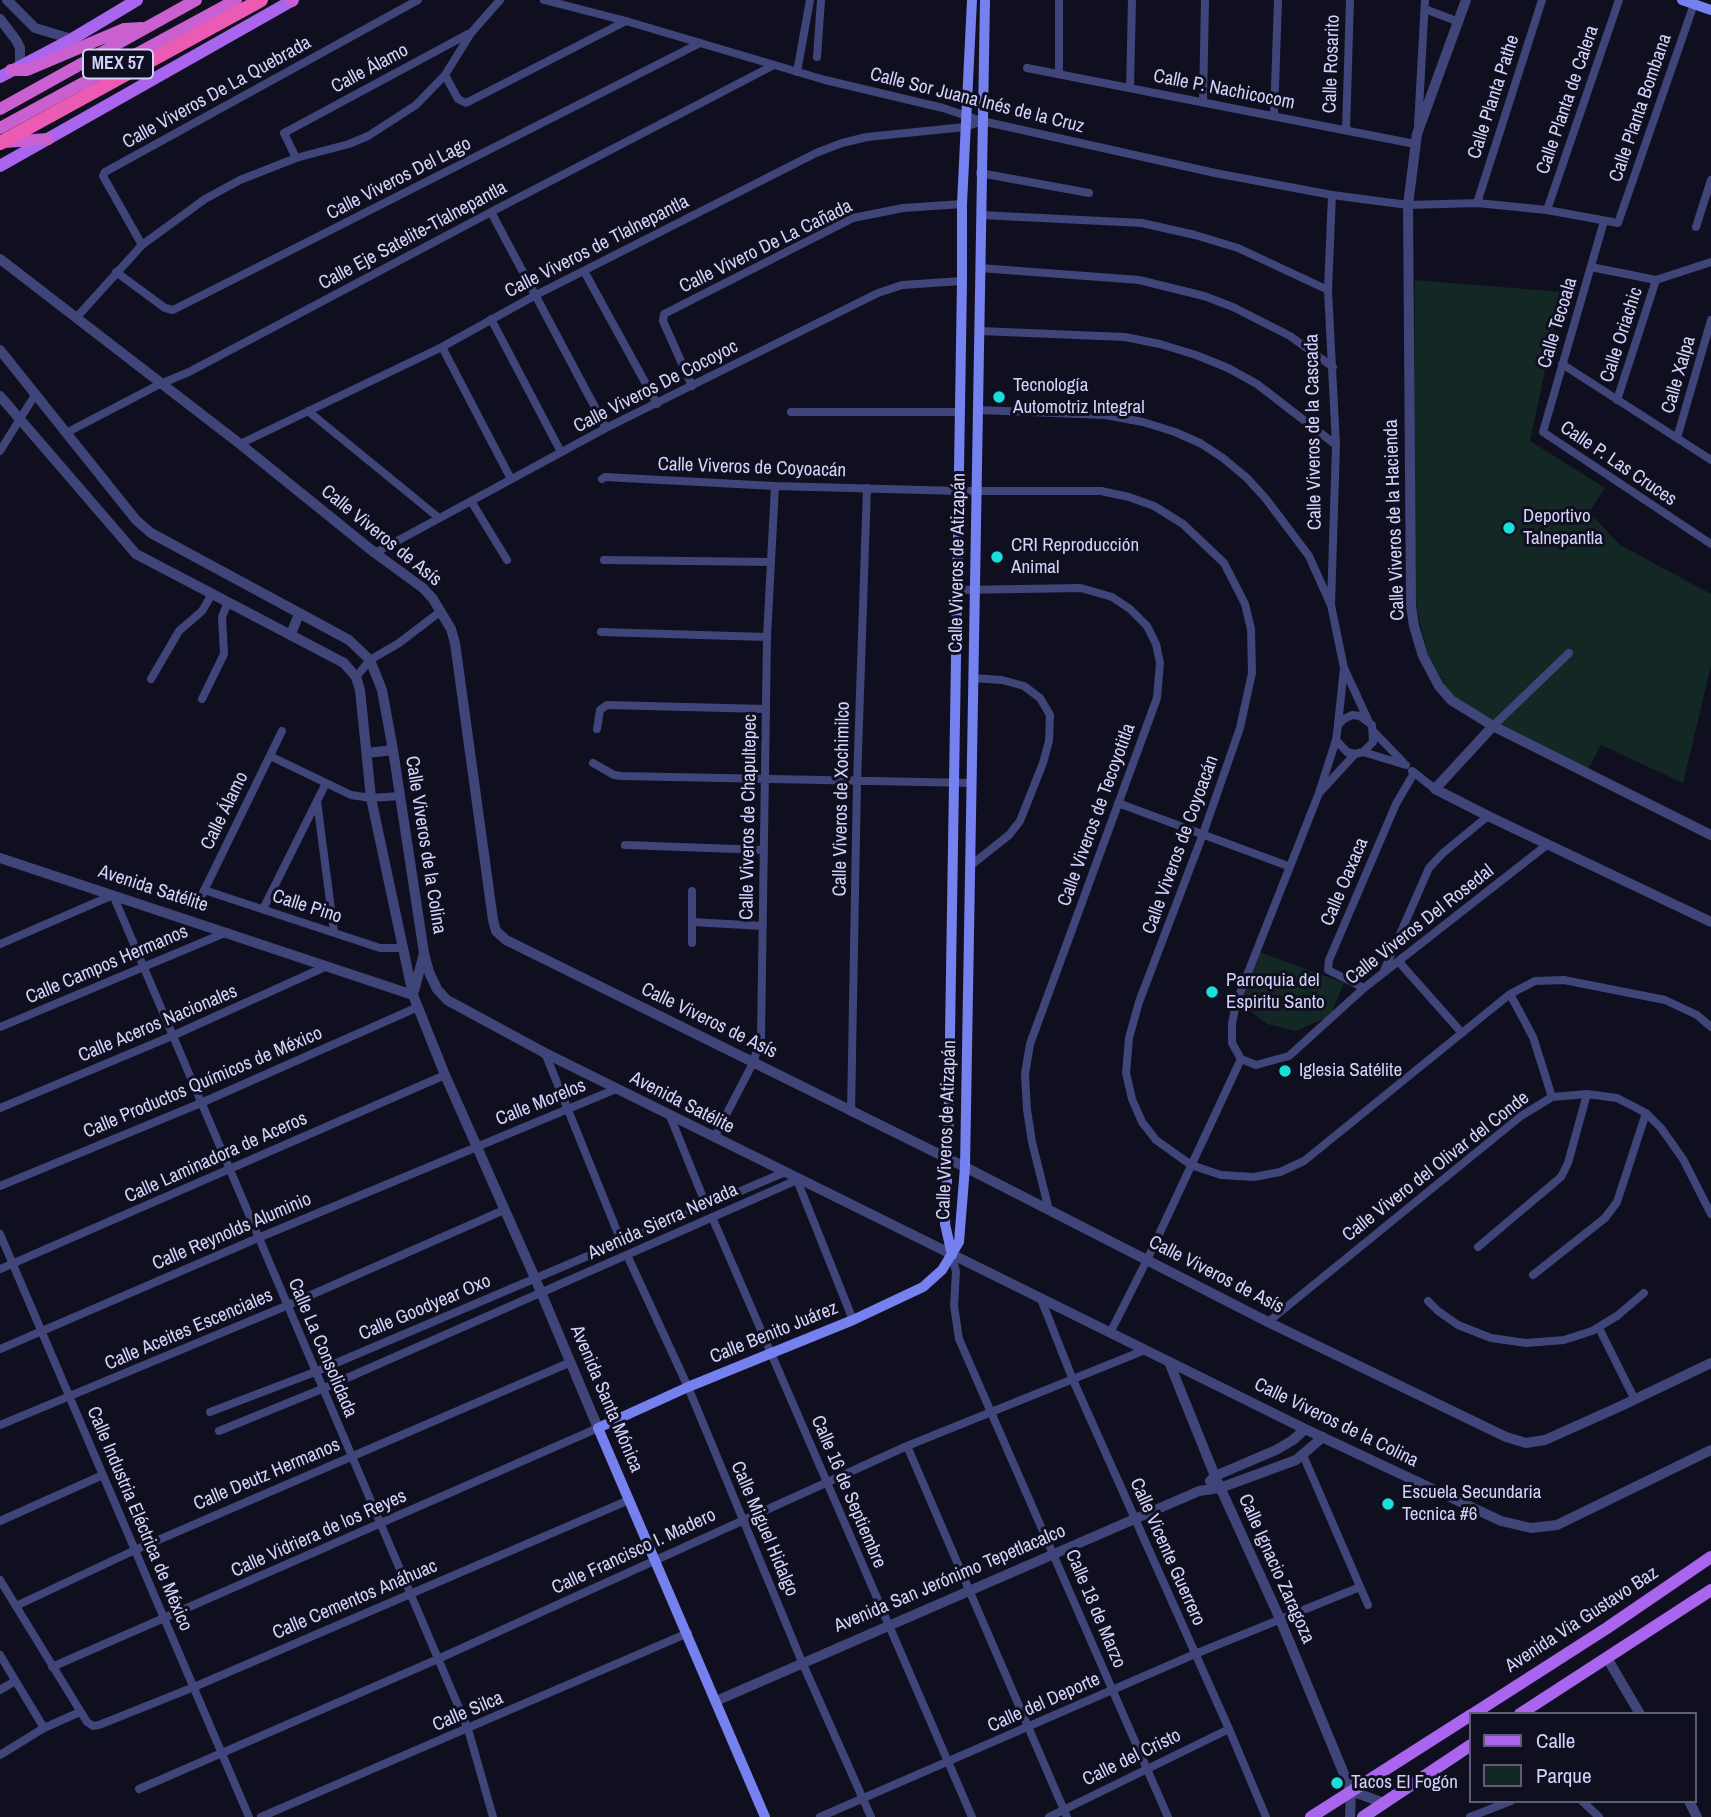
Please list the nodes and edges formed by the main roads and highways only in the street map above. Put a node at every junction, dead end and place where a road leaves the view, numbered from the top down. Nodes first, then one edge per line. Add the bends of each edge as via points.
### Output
1 (137, 0) edge
2 (196, 0) edge
3 (236, 0) edge
4 (261, 0) edge
5 (292, 0) edge
6 (972, 0) edge
7 (985, 0) edge
8 (1682, 0) edge
9 (1711, 10) edge
10 (145, 28) junction
11 (10, 71) edge
12 (0, 109) edge
13 (0, 128) edge
14 (48, 139) junction
15 (0, 143) edge
16 (0, 166) edge
17 (952, 1255) junction
18 (598, 1428) joint
19 (1711, 1557) edge
20 (1711, 1590) edge
21 (1475, 1712) edge
22 (1523, 1712) edge
23 (1470, 1715) edge
24 (1470, 1746) edge
25 (765, 1817) edge
26 (1311, 1817) edge
27 (1363, 1817) edge

1 - 11 main road
2 - 10 highway, MEX 57
3 - 13 highway, MEX 57
4 - 15 highway, bridge
5 - 14 main road
6 - 17 main road, Calle Viveros de Atizapán via 961,204 945,1224
7 - 17 main road, Calle Viveros de Atizapán via 965,1167 961,1231
8 - 9 main road
10 - 11 highway via 124,29 27,70
10 - 12 highway, MEX 57
14 - 15 highway
14 - 16 main road
17 - 18 main road, Calle Benito Juárez via 923,1287
18 - 25 main road, Avenida Santa Mónica
19 - 21 main road, Avenida Via Gustavo Baz
20 - 22 main road
23 - 26 main road, Avenida Via Gustavo Baz
24 - 27 main road

